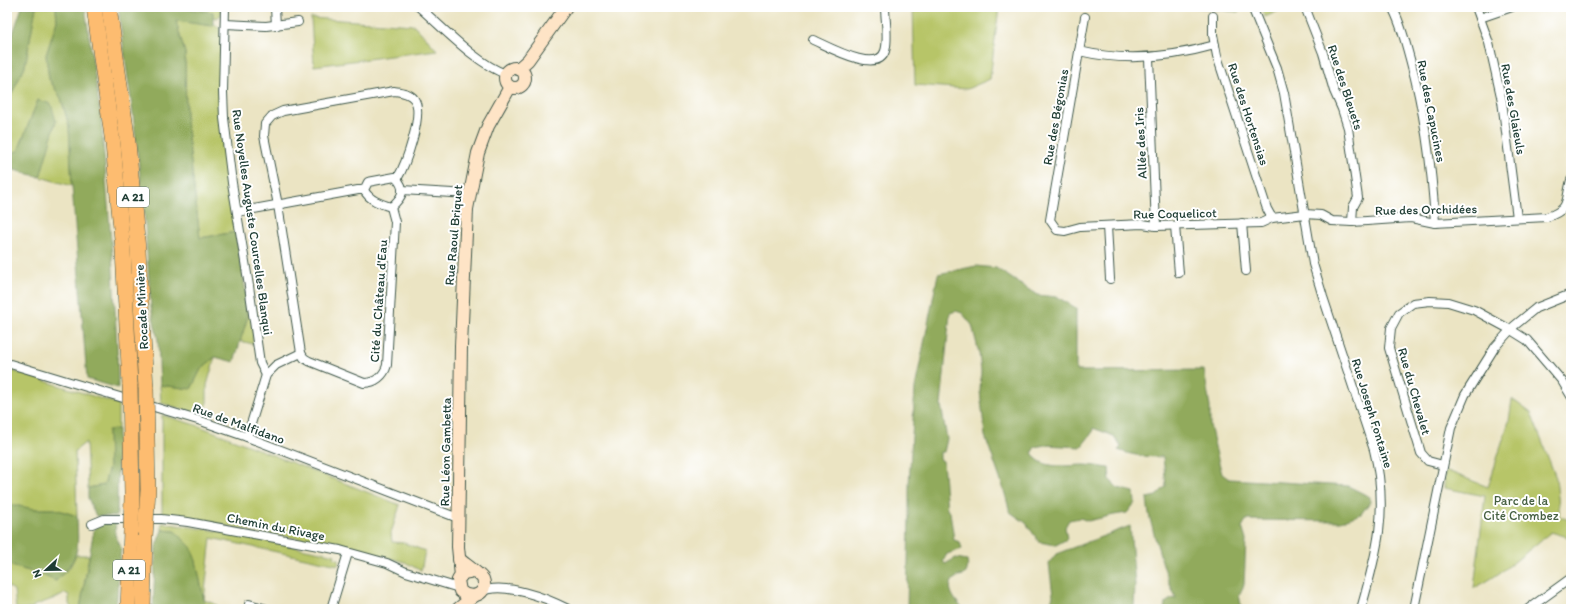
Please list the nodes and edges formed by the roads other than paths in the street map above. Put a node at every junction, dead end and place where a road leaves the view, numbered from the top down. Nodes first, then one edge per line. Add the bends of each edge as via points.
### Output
1 (94, 7) edge
2 (109, 7) edge
3 (225, 7) edge
4 (275, 7) edge
5 (419, 7) edge
6 (566, 7) edge
7 (885, 7) edge
8 (1252, 7) edge
9 (1309, 7) edge
10 (1392, 7) edge
11 (1476, 7) edge
12 (1512, 7) edge
13 (1213, 16) dead end
14 (1085, 17) dead end
15 (1480, 18) junction
16 (298, 22) dead end
17 (225, 24) junction
18 (276, 26) junction
19 (813, 40) dead end
20 (1215, 46) junction
21 (1079, 51) junction
22 (1148, 58) junction
23 (518, 69) junction
24 (506, 74) junction
25 (510, 87) junction
26 (397, 179) junction
27 (1571, 180) edge
28 (364, 190) junction
29 (402, 190) junction
30 (469, 194) junction
31 (278, 205) junction
32 (391, 207) junction
33 (237, 212) junction
34 (1305, 214) junction
35 (1272, 218) junction
36 (1517, 218) junction
37 (1050, 220) joint
38 (1352, 222) junction
39 (1435, 223) junction
40 (1242, 224) junction
41 (1107, 226) junction
42 (1156, 226) junction
43 (1175, 226) junction
44 (1246, 271) dead end
45 (1179, 273) dead end
46 (1110, 279) dead end
47 (1571, 294) edge
48 (1511, 330) junction
49 (461, 346) joint
50 (301, 353) junction
51 (7, 363) edge
52 (266, 375) junction
53 (1571, 396) edge
54 (247, 437) junction
55 (1443, 465) junction
56 (458, 518) junction
57 (92, 524) dead end
58 (348, 553) junction
59 (460, 559) junction
60 (479, 575) junction
61 (1571, 578) edge
62 (458, 584) junction
63 (494, 588) junction
64 (477, 594) junction
65 (249, 604) dead end
66 (128, 609) edge
67 (143, 609) edge
68 (267, 609) edge
69 (330, 609) edge
70 (458, 609) edge
71 (568, 609) edge
72 (1361, 609) edge
73 (1414, 609) edge
74 (1528, 609) edge

1 - 66 highway, Rocade Minière / A 21, bridge via 113,144 123,250 130,385 132,496
2 - 67 highway, Rocade Minière / A 21, bridge via 138,250 146,388 148,490
3 - 17 street, Rue Noyelles Auguste Courcelles Blanqui
4 - 18 street
5 - 24 street via 458,43 495,70
6 - 23 main road via 528,60
7 - 19 street via 886,46 883,56 877,60 858,60
8 - 34 street, Rue Joseph Fontaine via 1277,68 1284,93
9 - 38 street, Rue des Bleuets via 1308,12 1348,128 1358,198 1353,207
10 - 39 street, Rue des Capucines via 1400,25 1422,105 1432,173
11 - 15 street, Rue des Glaieuls
12 - 15 street
13 - 20 street, Rue des Hortensias
14 - 21 street, Rue des Bégonias
15 - 36 street, Rue des Glaieuls via 1489,43 1502,101
16 - 18 street
17 - 18 street
17 - 33 street, Rue Noyelles Auguste Courcelles Blanqui via 224,118
20 - 22 street
20 - 35 street, Rue des Hortensias
21 - 22 street via 1095,55
21 - 37 street, Rue des Bégonias
22 - 42 street, Allée des Iris
23 - 24 main road via 511,69
23 - 25 main road via 524,73 525,82 518,88
24 - 25 main road via 505,80
25 - 30 main road, Rue Raoul Briquet via 488,126 478,154
26 - 28 street via 395,177 368,182
26 - 29 street
26 - 31 street via 417,120 418,109 414,99 406,93 394,91 283,111 272,116 265,124 264,136
27 - 36 street, Rue des Orchidées via 1564,208 1558,213 1547,217
28 - 31 street
28 - 32 street via 367,196
29 - 30 street
29 - 32 street via 398,201
30 - 49 main road, Rue Raoul Briquet
31 - 33 street
31 - 50 street
32 - 50 street, Cité du Château d'Eau via 395,222 385,372 374,381 364,383 310,361
33 - 52 street, Rue Noyelles Auguste Courcelles Blanqui via 260,363
34 - 35 street, Rue Coquelicot
34 - 38 street, Rue des Orchidées via 1321,215 1332,221
34 - 72 street, Rue Joseph Fontaine via 1316,274 1374,450 1380,476 1380,535
35 - 40 street, Rue Coquelicot via 1261,223
36 - 39 street, Rue des Orchidées
37 - 41 street, Rue Coquelicot via 1057,230 1065,231 1080,227
38 - 39 street, Rue des Orchidées via 1411,218
40 - 43 street, Rue Coquelicot
40 - 44 street
41 - 42 street, Rue Coquelicot
41 - 46 street
42 - 43 street, Rue Coquelicot
43 - 45 street
47 - 48 street, Rue du Chevalet via 1536,308
48 - 53 street via 1527,340
48 - 55 street, Rue du Chevalet via 1495,347 1465,395 1451,428
48 - 55 street, Rue du Chevalet via 1474,310 1448,302 1430,301 1413,303 1399,313 1391,328 1389,348 1421,453 1428,460
49 - 56 main road, Rue Léon Gambetta
50 - 52 street via 276,365
51 - 54 street, Rue de Malfidano
52 - 54 street
54 - 56 street, Rue de Malfidano
55 - 73 street, Rue du Chevalet
56 - 59 main road, Rue Léon Gambetta
57 - 58 street, Chemin du Rivage via 104,518 168,520 256,534
58 - 62 street, Chemin du Rivage via 387,563 406,572
58 - 69 street
59 - 60 main road
59 - 62 main road, Rue Léon Gambetta
60 - 62 main road via 466,571
60 - 63 street
60 - 64 main road via 484,587
61 - 74 street
62 - 64 main road via 467,596
62 - 70 main road, Rue Léon Gambetta
63 - 64 street
63 - 71 street via 527,593 551,600
64 - 70 main road, Rue Léon Gambetta
65 - 68 street

